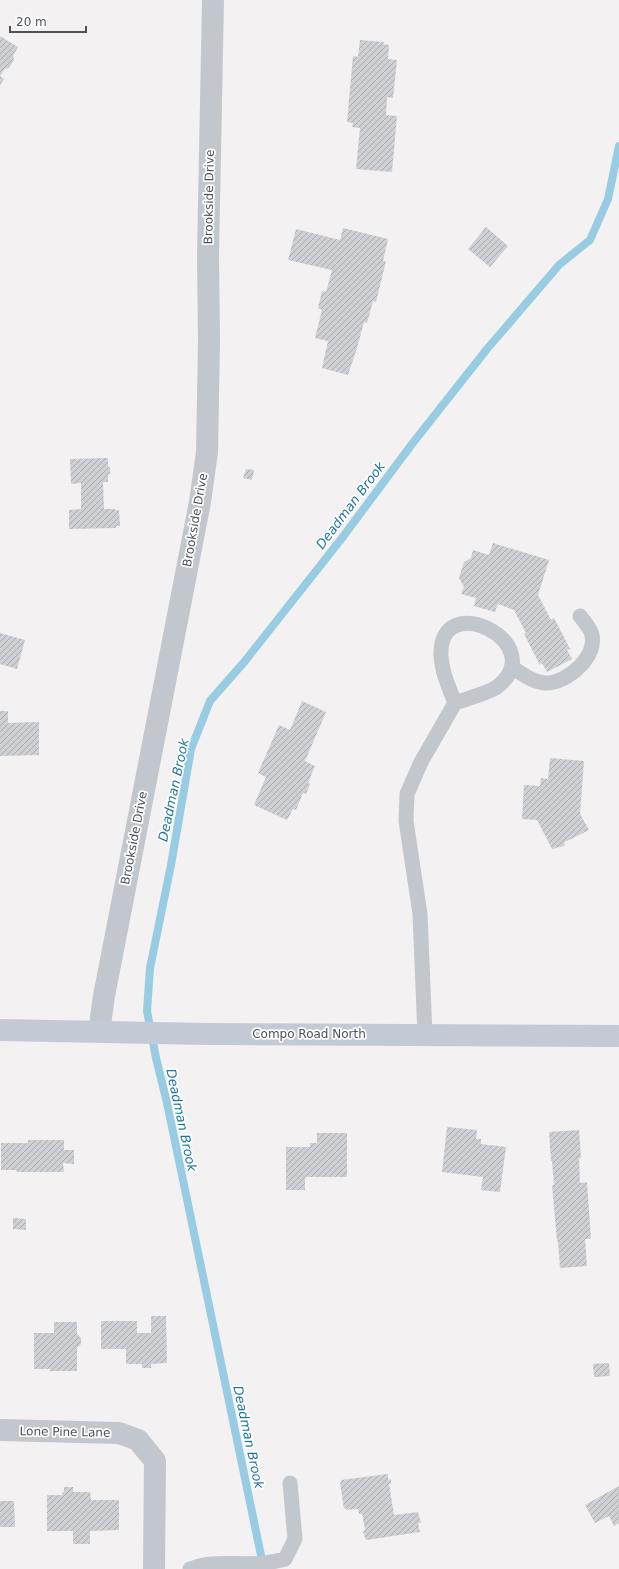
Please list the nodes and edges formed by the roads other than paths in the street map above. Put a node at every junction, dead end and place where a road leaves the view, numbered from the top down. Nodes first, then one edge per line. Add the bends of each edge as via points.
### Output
1 (213, 0) edge
2 (580, 616) dead end
3 (512, 667) junction
4 (454, 703) junction
5 (0, 1030) edge
6 (99, 1032) junction
7 (425, 1035) junction
8 (619, 1036) edge
9 (0, 1430) edge
10 (290, 1482) dead end
11 (154, 1569) edge
12 (190, 1569) edge

1 - 6 street, Brookside Drive via 206,452 200,502
2 - 3 lane via 591,632 592,644 582,666 556,681 547,683 537,681
3 - 4 lane via 507,677 496,687
3 - 4 lane via 513,656 510,647 500,635 480,626 456,624 442,642 441,656
4 - 7 lane via 420,762 407,794 406,821 420,914
5 - 6 main road, Compo Road North
6 - 7 main road, Compo Road North
7 - 8 main road, Compo Road North
9 - 11 street, Lone Pine Lane via 119,1433 138,1440 155,1461
10 - 12 lane via 294,1539 285,1559 255,1565 210,1564

